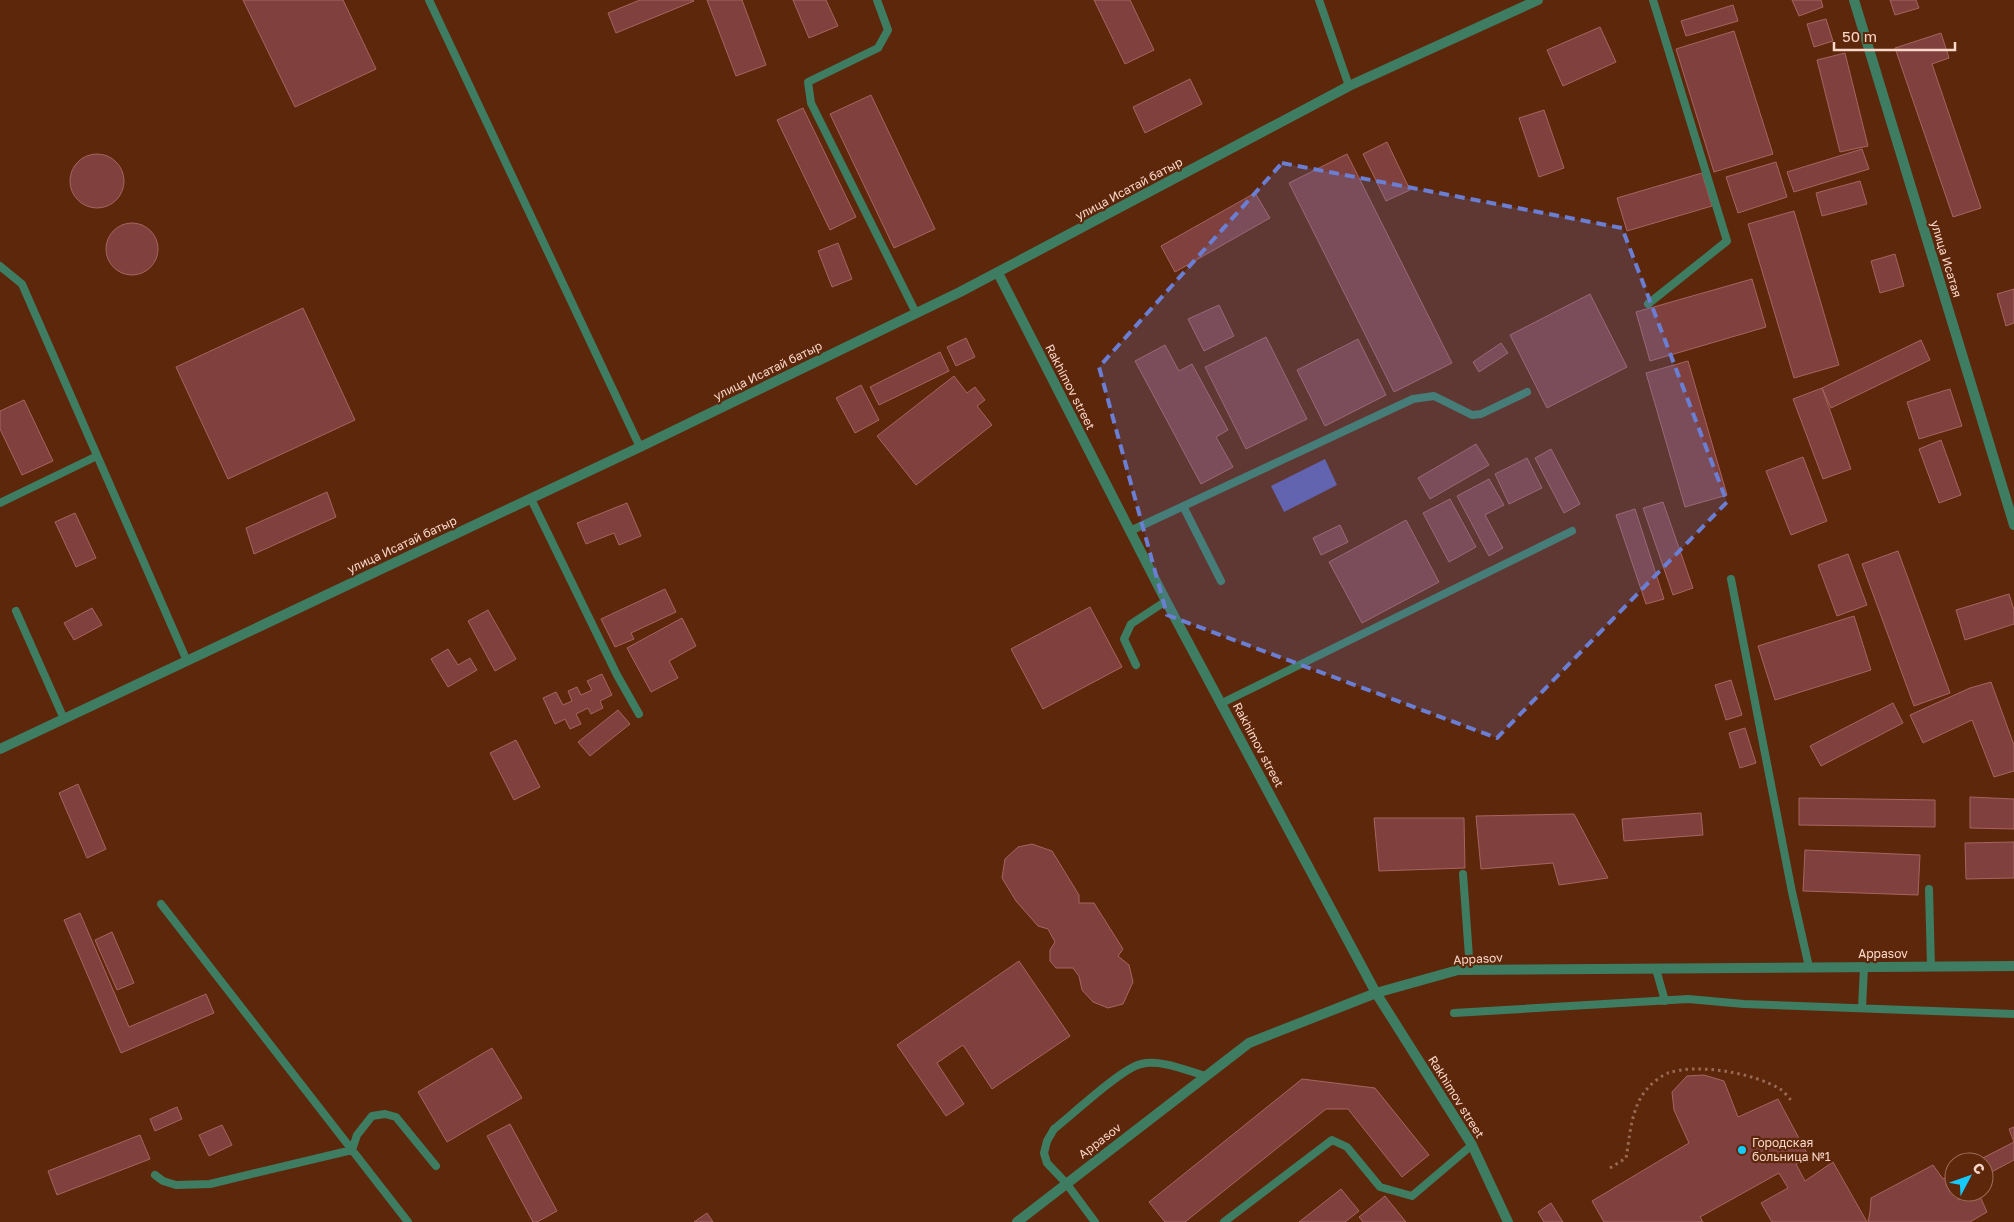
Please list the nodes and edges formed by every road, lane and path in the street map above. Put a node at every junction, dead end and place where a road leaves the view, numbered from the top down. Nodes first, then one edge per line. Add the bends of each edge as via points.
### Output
1 (429, 0) edge
2 (877, 0) edge
3 (1319, 0) edge
4 (1538, 0) edge
5 (1652, 0) edge
6 (1854, 0) edge
7 (1350, 86) junction
8 (0, 266) edge
9 (998, 273) junction
10 (1648, 304) dead end
11 (916, 313) junction
12 (1528, 392) dead end
13 (640, 447) junction
14 (97, 456) junction
15 (531, 499) junction
16 (0, 503) edge
17 (1183, 506) junction
18 (2012, 512) edge
19 (2014, 526) edge
20 (1130, 531) junction
21 (1572, 531) dead end
22 (1731, 578) dead end
23 (1221, 581) dead end
24 (1166, 601) junction
25 (16, 611) dead end
26 (187, 661) junction
27 (1136, 665) dead end
28 (1222, 703) junction
29 (639, 714) dead end
30 (64, 719) junction
31 (0, 749) edge
32 (1463, 874) dead end
33 (1929, 889) dead end
34 (161, 904) dead end
35 (1931, 966) junction
36 (2014, 966) edge
37 (1809, 967) junction
38 (1864, 967) junction
39 (1656, 969) junction
40 (1470, 970) junction
41 (1376, 992) junction
42 (1665, 1001) junction
43 (1862, 1008) junction
44 (1454, 1013) dead end
45 (2014, 1014) edge
46 (1206, 1076) junction
47 (1791, 1100) dead end
48 (1472, 1145) junction
49 (352, 1150) junction
50 (436, 1166) dead end
51 (1610, 1168) dead end
52 (155, 1175) dead end
53 (1066, 1183) junction
54 (408, 1222) edge
55 (1017, 1222) edge
56 (1095, 1222) edge
57 (1224, 1222) edge
58 (1508, 1222) edge

1 - 13 lane
2 - 11 lane via 888,30 878,48 808,82 811,103
3 - 7 lane
4 - 7 street, улица Исатай батыр
5 - 10 lane via 1727,241
6 - 18 street, улица Исатая
7 - 9 street, улица Исатай батыр
8 - 14 lane via 22,284
9 - 11 street, улица Исатай батыр
9 - 20 street, Rakhimov street
11 - 13 street, улица Исатай батыр
12 - 17 lane via 1472,415 1434,396 1413,399
13 - 15 street, улица Исатай батыр
14 - 16 lane
14 - 26 lane
15 - 26 street, улица Исатай батыр
15 - 29 lane
17 - 20 lane
17 - 23 lane
18 - 19 street, улица Исатая
20 - 24 street, Rakhimov street
21 - 28 lane
22 - 37 lane
24 - 27 lane via 1131,624 1124,639
24 - 28 street, Rakhimov street
25 - 30 lane
26 - 30 street, улица Исатай батыр
28 - 41 street, Rakhimov street
30 - 31 street, улица Исатай батыр
32 - 40 lane
33 - 35 lane
34 - 49 lane
35 - 36 street, Appasov
35 - 38 street, Appasov
37 - 38 street, Appasov
37 - 39 street, Appasov
38 - 43 lane
39 - 40 street, Appasov
39 - 42 lane
40 - 41 street, Appasov via 1458,970
41 - 46 street, Appasov via 1249,1043
41 - 48 street, Rakhimov street
42 - 43 lane via 1688,999
42 - 44 lane
43 - 45 lane
46 - 53 street, Appasov
46 - 53 lane via 1157,1063 1141,1064 1125,1072 1054,1129 1047,1141 1044,1154 1047,1163
47 - 51 path via 1782,1089 1732,1072 1700,1068 1667,1073 1646,1089 1634,1114 1626,1158
48 - 57 lane via 1412,1196 1380,1187 1346,1147 1332,1140
48 - 58 street, Rakhimov street
49 - 50 lane via 357,1135 372,1116 385,1114 396,1117
49 - 52 lane via 210,1184 176,1185
49 - 54 lane
53 - 55 street, Appasov
53 - 56 lane

